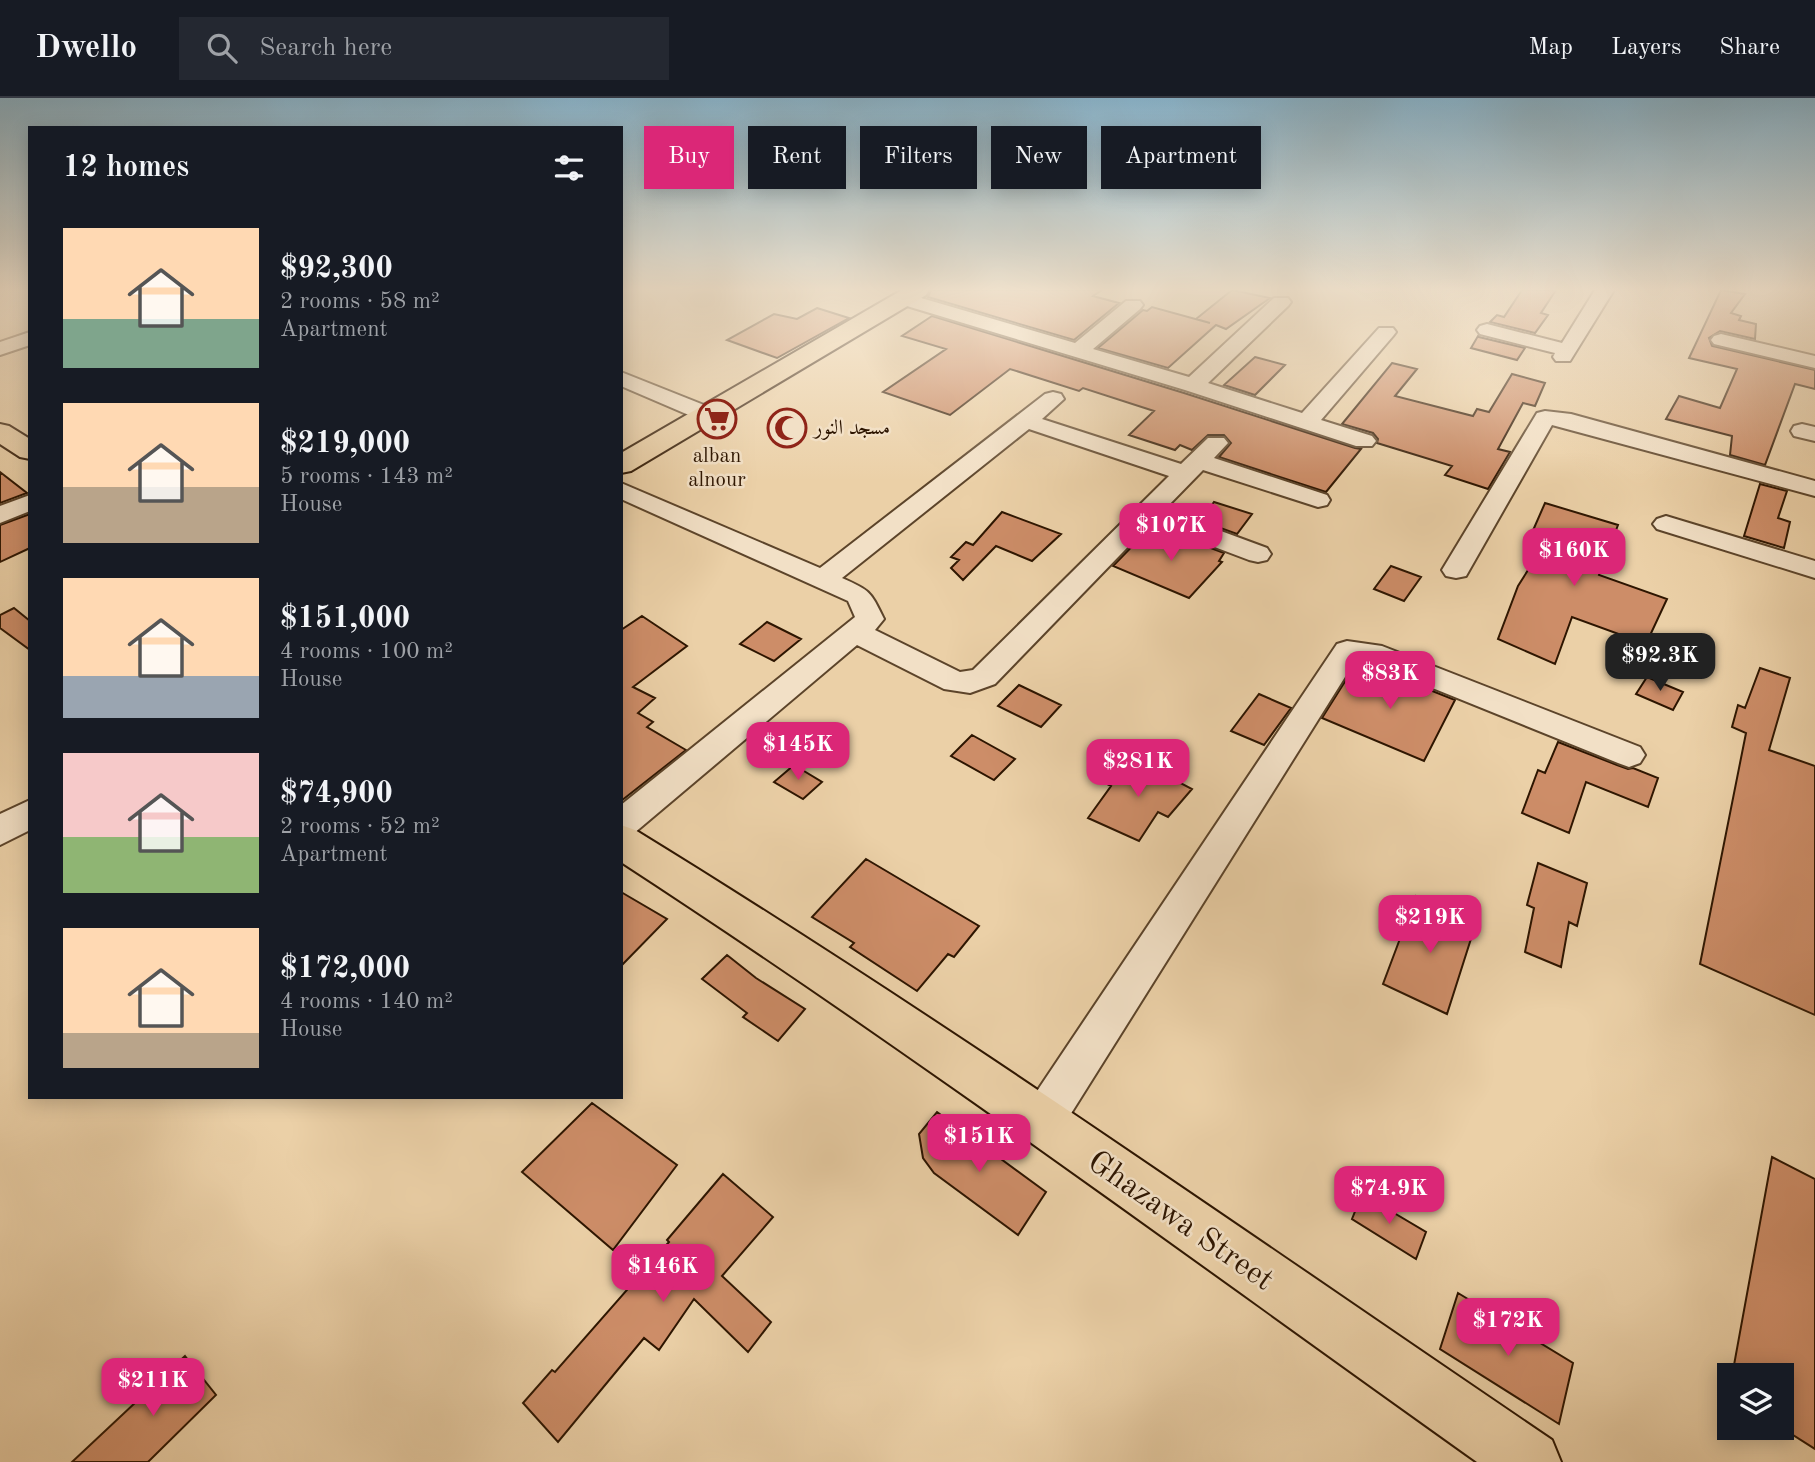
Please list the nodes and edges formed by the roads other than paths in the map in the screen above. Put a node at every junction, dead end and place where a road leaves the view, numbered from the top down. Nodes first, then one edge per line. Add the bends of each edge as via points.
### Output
1 (810, 354) edge
2 (1091, 354) edge
3 (1226, 354) edge
4 (1367, 354) edge
5 (1779, 354) edge
6 (1815, 362) edge
7 (623, 379) edge
8 (1193, 385) junction
9 (1053, 399) dead end
10 (706, 414) junction
11 (1026, 421) junction
12 (1307, 422) junction
13 (0, 432) edge
14 (1364, 441) dead end
15 (28, 451) edge
16 (1201, 459) junction
17 (623, 464) edge
18 (1815, 489) edge
19 (623, 491) edge
20 (1318, 500) dead end
21 (28, 503) edge
22 (1147, 513) junction
23 (0, 514) edge
24 (1666, 524) dead end
25 (1258, 554) dead end
26 (1456, 570) dead end
27 (1815, 570) edge
28 (822, 580) junction
29 (855, 632) junction
30 (1629, 755) dead end
31 (28, 814) edge
32 (623, 823) edge
33 (0, 831) edge
34 (623, 842) edge
35 (1040, 1124) junction
36 (1530, 1462) edge

1 - 10 main road
2 - 8 street
3 - 8 street
4 - 12 street
5 - 6 street
7 - 10 street
8 - 12 street
9 - 11 street
10 - 17 main road
11 - 16 street
11 - 28 street
12 - 14 street
13 - 15 main road
16 - 20 street
16 - 22 street
18 - 26 street via 1563,419 1545,418
19 - 28 street
21 - 23 street
22 - 25 street
22 - 29 street via 984,677 970,683 955,682
24 - 27 street
28 - 29 street via 859,596 870,619
29 - 32 street
30 - 35 street via 1372,653 1347,651
31 - 33 street
34 - 35 main road, Ghazawa Street
35 - 36 main road, Ghazawa Street

